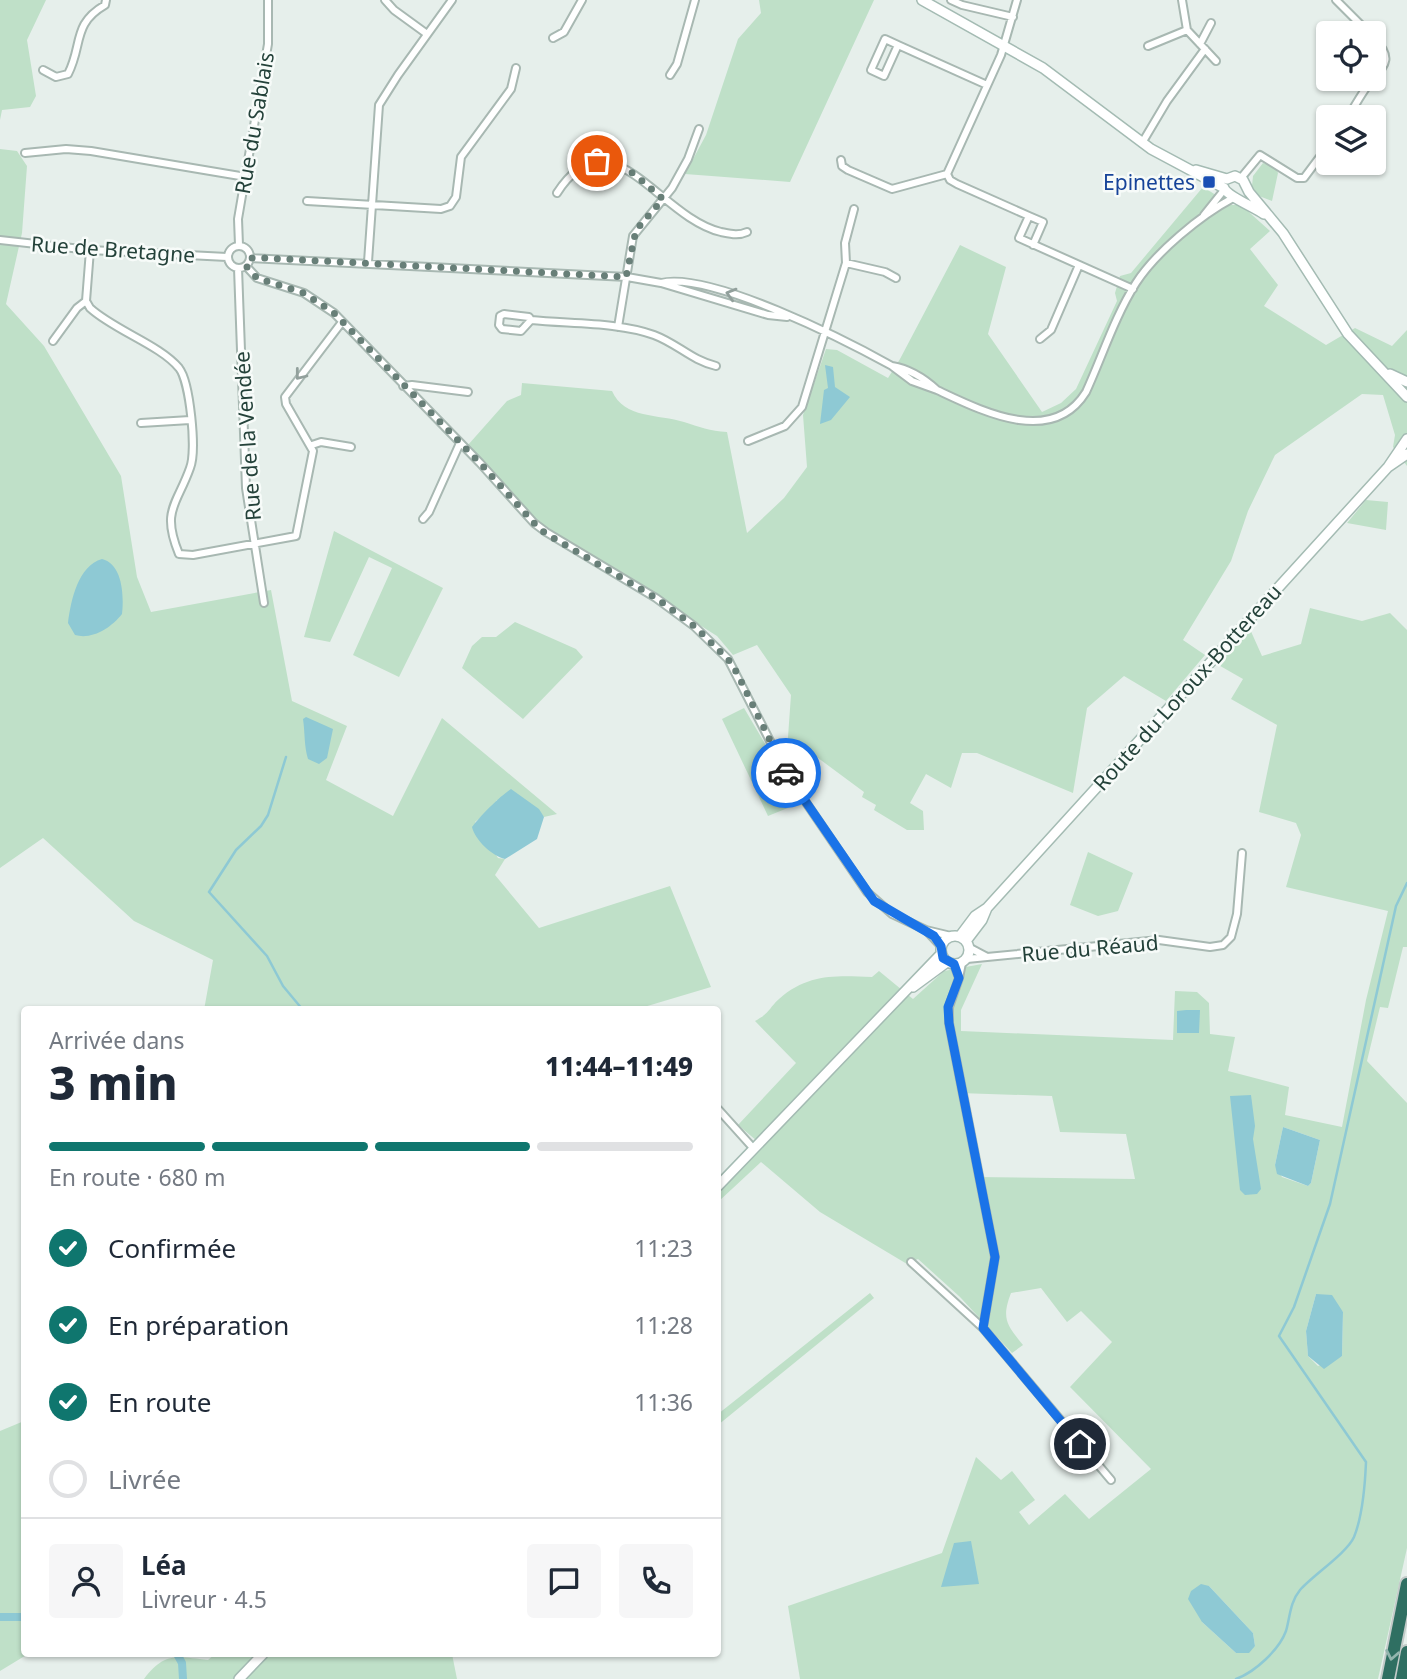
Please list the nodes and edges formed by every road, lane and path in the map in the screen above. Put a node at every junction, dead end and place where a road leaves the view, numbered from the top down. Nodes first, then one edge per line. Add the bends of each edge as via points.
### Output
1 (106, 0) edge
2 (268, 0) edge
3 (385, 0) edge
4 (452, 0) edge
5 (582, 0) edge
6 (695, 0) edge
7 (922, 0) edge
8 (950, 0) edge
9 (1017, 0) edge
10 (1182, 0) edge
11 (1336, 0) edge
12 (1013, 17) junction
13 (1357, 21) edge
14 (1211, 23) dead end
15 (1187, 30) junction
16 (427, 34) junction
17 (553, 38) dead end
18 (898, 45) junction
19 (1148, 46) dead end
20 (1004, 47) junction
21 (1202, 47) junction
22 (1216, 61) dead end
23 (516, 68) dead end
24 (43, 70) dead end
25 (670, 75) dead end
26 (987, 85) junction
27 (699, 129) dead end
28 (1142, 143) junction
29 (25, 153) dead end
30 (841, 160) dead end
31 (1316, 162) edge
32 (947, 174) junction
33 (246, 177) junction
34 (1243, 182) junction
35 (1225, 186) junction
36 (557, 193) dead end
37 (1235, 198) junction
38 (663, 199) junction
39 (307, 201) dead end
40 (371, 204) junction
41 (854, 209) dead end
42 (1029, 216) junction
43 (1269, 216) junction
44 (1203, 217) junction
45 (747, 232) dead end
46 (0, 240) edge
47 (1033, 244) junction
48 (239, 245) junction
49 (90, 250) junction
50 (227, 257) junction
51 (250, 258) junction
52 (368, 262) junction
53 (846, 263) junction
54 (1079, 265) junction
55 (246, 266) junction
56 (238, 268) junction
57 (626, 277) junction
58 (896, 278) dead end
59 (1133, 289) junction
60 (86, 301) junction
61 (531, 320) junction
62 (342, 322) junction
63 (618, 327) junction
64 (824, 332) junction
65 (1040, 339) dead end
66 (53, 341) dead end
67 (716, 366) dead end
68 (1386, 372) junction
69 (1407, 382) edge
70 (403, 386) junction
71 (468, 391) dead end
72 (1407, 397) edge
73 (190, 420) junction
74 (141, 423) dead end
75 (1407, 439) edge
76 (748, 441) dead end
77 (460, 443) junction
78 (312, 445) junction
79 (351, 447) dead end
80 (1407, 454) edge
81 (1388, 467) junction
82 (423, 519) dead end
83 (255, 543) junction
84 (264, 603) dead end
85 (1242, 853) dead end
86 (926, 930) junction
87 (962, 940) junction
88 (987, 957) junction
89 (952, 958) junction
90 (721, 1112) edge
91 (754, 1149) junction
92 (721, 1183) edge
93 (911, 1262) dead end
94 (983, 1328) junction
95 (1111, 1480) dead end
96 (1407, 1584) edge
97 (1407, 1652) edge
98 (260, 1657) edge
99 (239, 1679) edge
100 (1388, 1679) edge
101 (1402, 1679) edge

1 - 24 street via 82,26 68,74 56,77
2 - 33 street, Rue du Sablais via 268,44
3 - 16 street
4 - 16 street
5 - 17 street via 564,32
6 - 25 street
7 - 20 main road
8 - 12 street
9 - 12 street
10 - 15 street
11 - 13 street
12 - 20 street
14 - 21 street
15 - 19 street
15 - 21 street
16 - 40 street via 379,105
18 - 18 street via 884,76 872,70 885,39
18 - 26 street
20 - 26 street
20 - 28 main road via 1064,82
21 - 22 street
21 - 28 street
23 - 40 street via 511,89 461,157 456,197 450,206
26 - 32 street
27 - 38 street via 684,168
28 - 35 main road
29 - 33 street via 91,151
30 - 32 street via 848,170 892,189
31 - 34 street via 1304,178 1297,178 1260,155
32 - 42 street via 957,184
33 - 48 street, Rue du Sablais via 238,219
34 - 35 main road via 1235,176
34 - 37 main road via 1243,194
34 - 43 main road
35 - 37 main road
35 - 44 street
36 - 38 street via 578,169 605,160 625,167
37 - 43 main road
37 - 44 street
38 - 45 street via 696,223 733,235
38 - 57 street via 636,230
39 - 40 street
40 - 52 street
41 - 53 street via 845,243
42 - 47 street via 1043,222
42 - 47 street via 1019,238
43 - 68 main road via 1348,334
44 - 59 street via 1150,265
46 - 49 street, Rue de Bretagne
47 - 54 street
48 - 50 street via 230,249
48 - 51 street via 247,249
49 - 50 street, Rue de Bretagne
49 - 60 street
50 - 56 street via 230,265
51 - 52 street
51 - 55 street
52 - 57 street
53 - 58 street
53 - 64 street
54 - 59 street
54 - 65 street via 1051,330
55 - 56 street
55 - 62 street via 263,281 312,298
56 - 83 street, Rue de la Vendée via 245,466
57 - 63 street
57 - 64 street via 787,317
59 - 64 street via 1086,392 1075,407 1044,422 1022,421 980,408 912,381
60 - 66 street
60 - 73 street via 96,314 176,365 186,382
61 - 61 street via 502,314 499,325 521,331
61 - 63 street
62 - 70 street
62 -> 78 street via 285,397
63 - 67 street via 652,334 698,362
64 - 76 street via 799,412 785,426
68 - 69 main road
68 - 72 main road
70 - 71 street
70 - 77 street
73 - 74 street
73 - 83 street via 191,467 173,500 170,516 179,554
75 - 81 main road, Route du Loroux-Bottereau
77 - 82 street
77 - 86 street via 545,533 656,598 728,659 788,776 867,892 892,914
78 - 79 street
78 - 83 street via 296,536
80 - 81 main road, Route du Loroux-Bottereau
81 - 87 main road, Route du Loroux-Bottereau via 975,916
83 - 84 street, Rue de la Vendée
85 - 88 street, Rue du Réaud via 1237,914 1231,937 1223,945 1159,940
86 - 87 street
86 - 89 street
87 - 88 street
87 - 89 main road, Route du Loroux-Bottereau
87 - 89 main road
88 - 89 street, Rue du Réaud
89 - 91 main road via 909,989
89 - 94 street via 959,978 948,1007 949,1023 995,1257
90 - 91 street
91 - 92 main road
93 - 94 street
94 - 95 street
96 -> 100 highway
97 - 101 highway
98 - 99 main road

